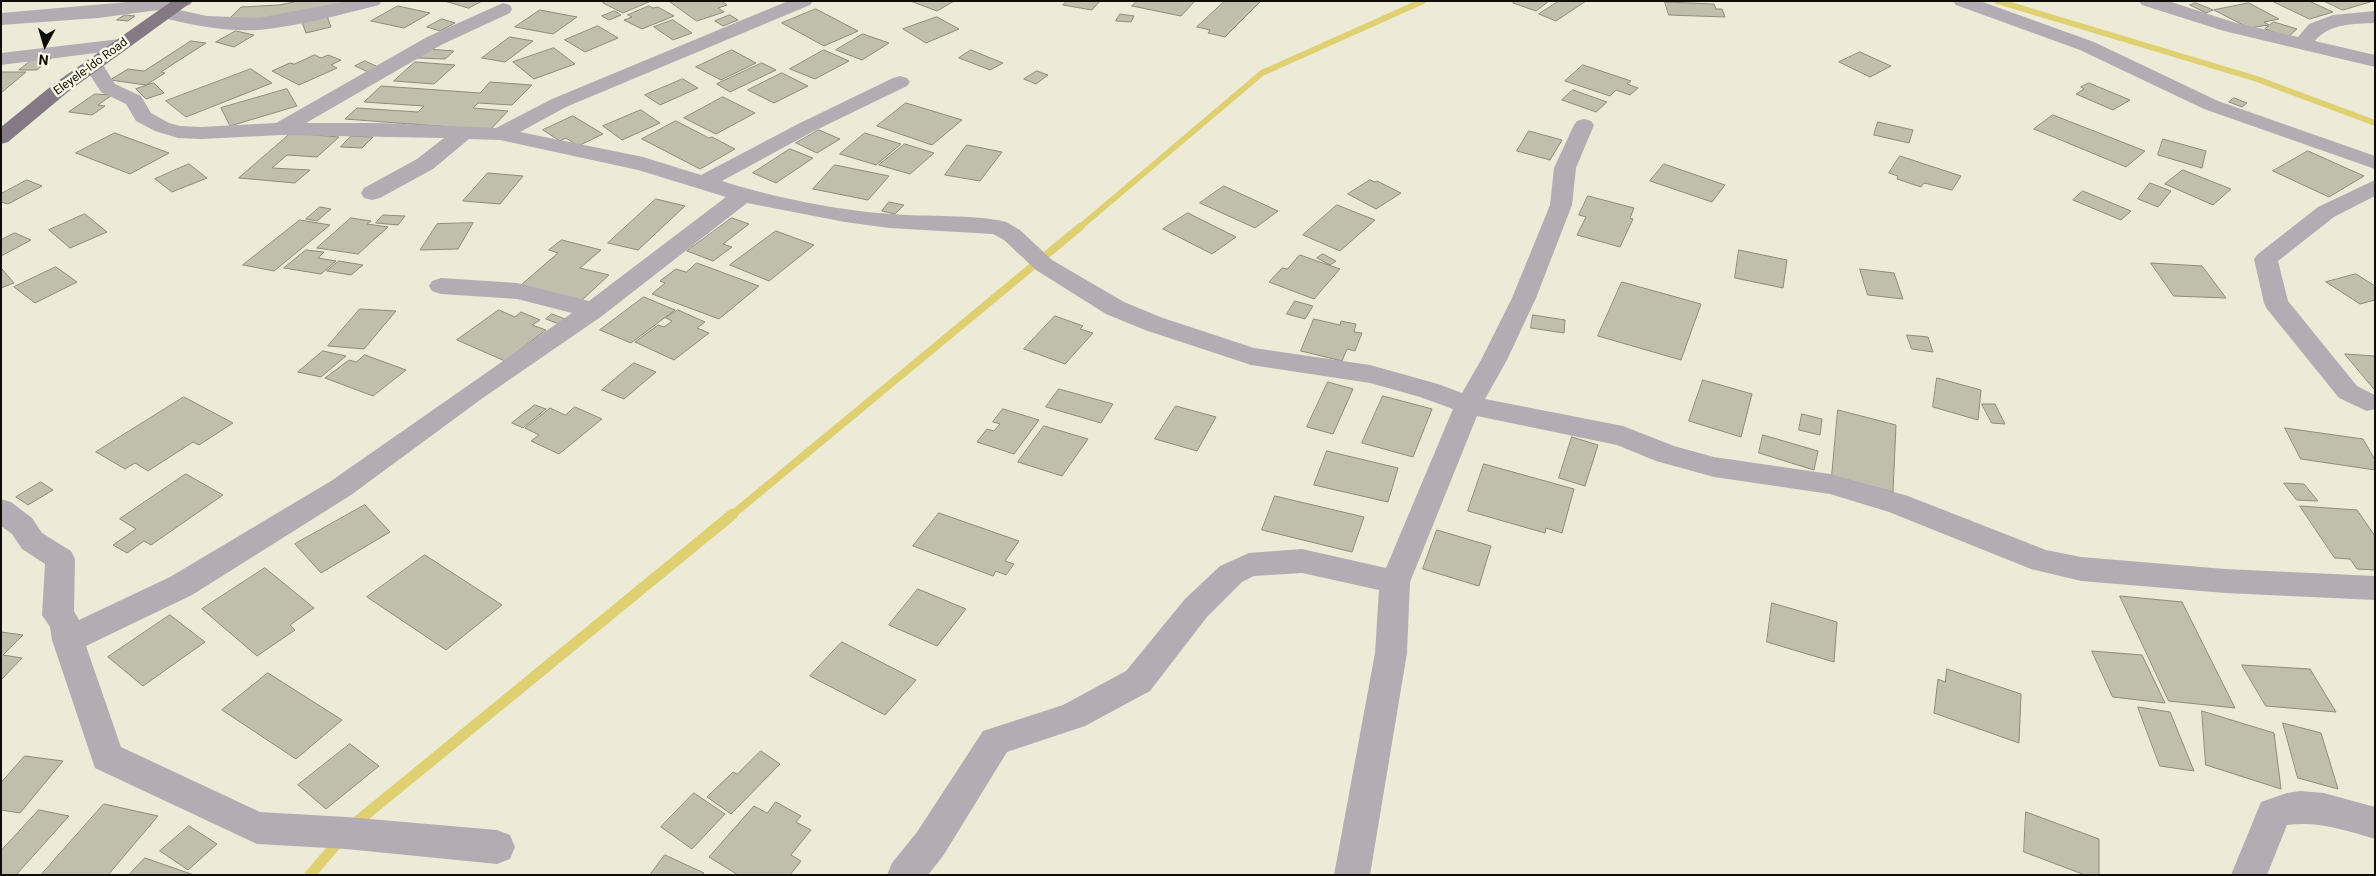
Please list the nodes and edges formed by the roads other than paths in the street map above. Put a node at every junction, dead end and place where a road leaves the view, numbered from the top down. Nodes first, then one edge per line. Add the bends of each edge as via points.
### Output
1 (184, 1) edge
2 (373, 1) edge
3 (804, 1) edge
4 (1962, 1) edge
5 (2148, 1) edge
6 (503, 9) dead end
7 (166, 13) junction
8 (2375, 17) edge
9 (1, 20) edge
10 (120, 45) junction
11 (2302, 45) junction
12 (1, 59) edge
13 (2375, 61) edge
14 (93, 64) junction
15 (900, 82) dead end
16 (1584, 126) dead end
17 (281, 129) junction
18 (462, 134) junction
19 (500, 134) junction
20 (1, 138) edge
21 (2375, 163) edge
22 (703, 183) junction
23 (2375, 187) edge
24 (372, 193) dead end
25 (743, 195) junction
26 (441, 286) dead end
27 (593, 310) junction
28 (2367, 402) dead end
29 (1468, 405) junction
30 (1, 510) edge
31 (1395, 582) junction
32 (2375, 588) edge
33 (68, 640) junction
34 (2375, 823) edge
35 (497, 847) dead end
36 (905, 875) edge
37 (1352, 875) edge
38 (2249, 875) edge

1 - 7 main road, Eleyele-Ido Road
1 - 9 street
2 - 7 street via 258,24 207,22
3 - 19 street via 559,103
4 - 21 street via 2088,46 2211,105
5 - 11 street
6 - 17 street via 434,41
7 - 10 main road, Eleyele-Ido Road
8 - 11 street via 2340,19 2316,28
10 - 12 street
10 - 14 main road, Eleyele-Ido Road
11 - 13 street
14 - 17 street via 108,88 134,100 144,117 162,127 202,134
14 - 20 main road, Eleyele-Ido Road
15 - 22 street
16 - 29 street via 1566,168 1561,205 1524,298
17 - 18 street via 379,128
18 - 19 street
18 - 24 street via 426,164
19 - 22 street via 643,164
22 - 25 street
23 - 28 street via 2326,212 2266,259 2276,303 2348,392
25 - 27 street
25 - 29 street via 889,221 998,227 1012,234 1044,265 1068,281 1115,308 1154,324 1251,356 1370,374 1429,390
26 - 27 street via 517,291
27 - 33 street via 342,488 180,586
29 - 31 street
29 - 32 street via 1623,436 1666,454 1714,467 1830,484 1898,504 2042,561 2081,569
30 - 33 street via 22,526 32,541 60,559 58,615 65,623
31 - 36 street via 1302,561 1249,565 1231,574 1196,608 1138,681 1073,716 995,740 930,844
31 - 37 street via 1391,652
33 - 35 street via 107,757 257,828
34 - 38 street via 2303,806 2274,813

